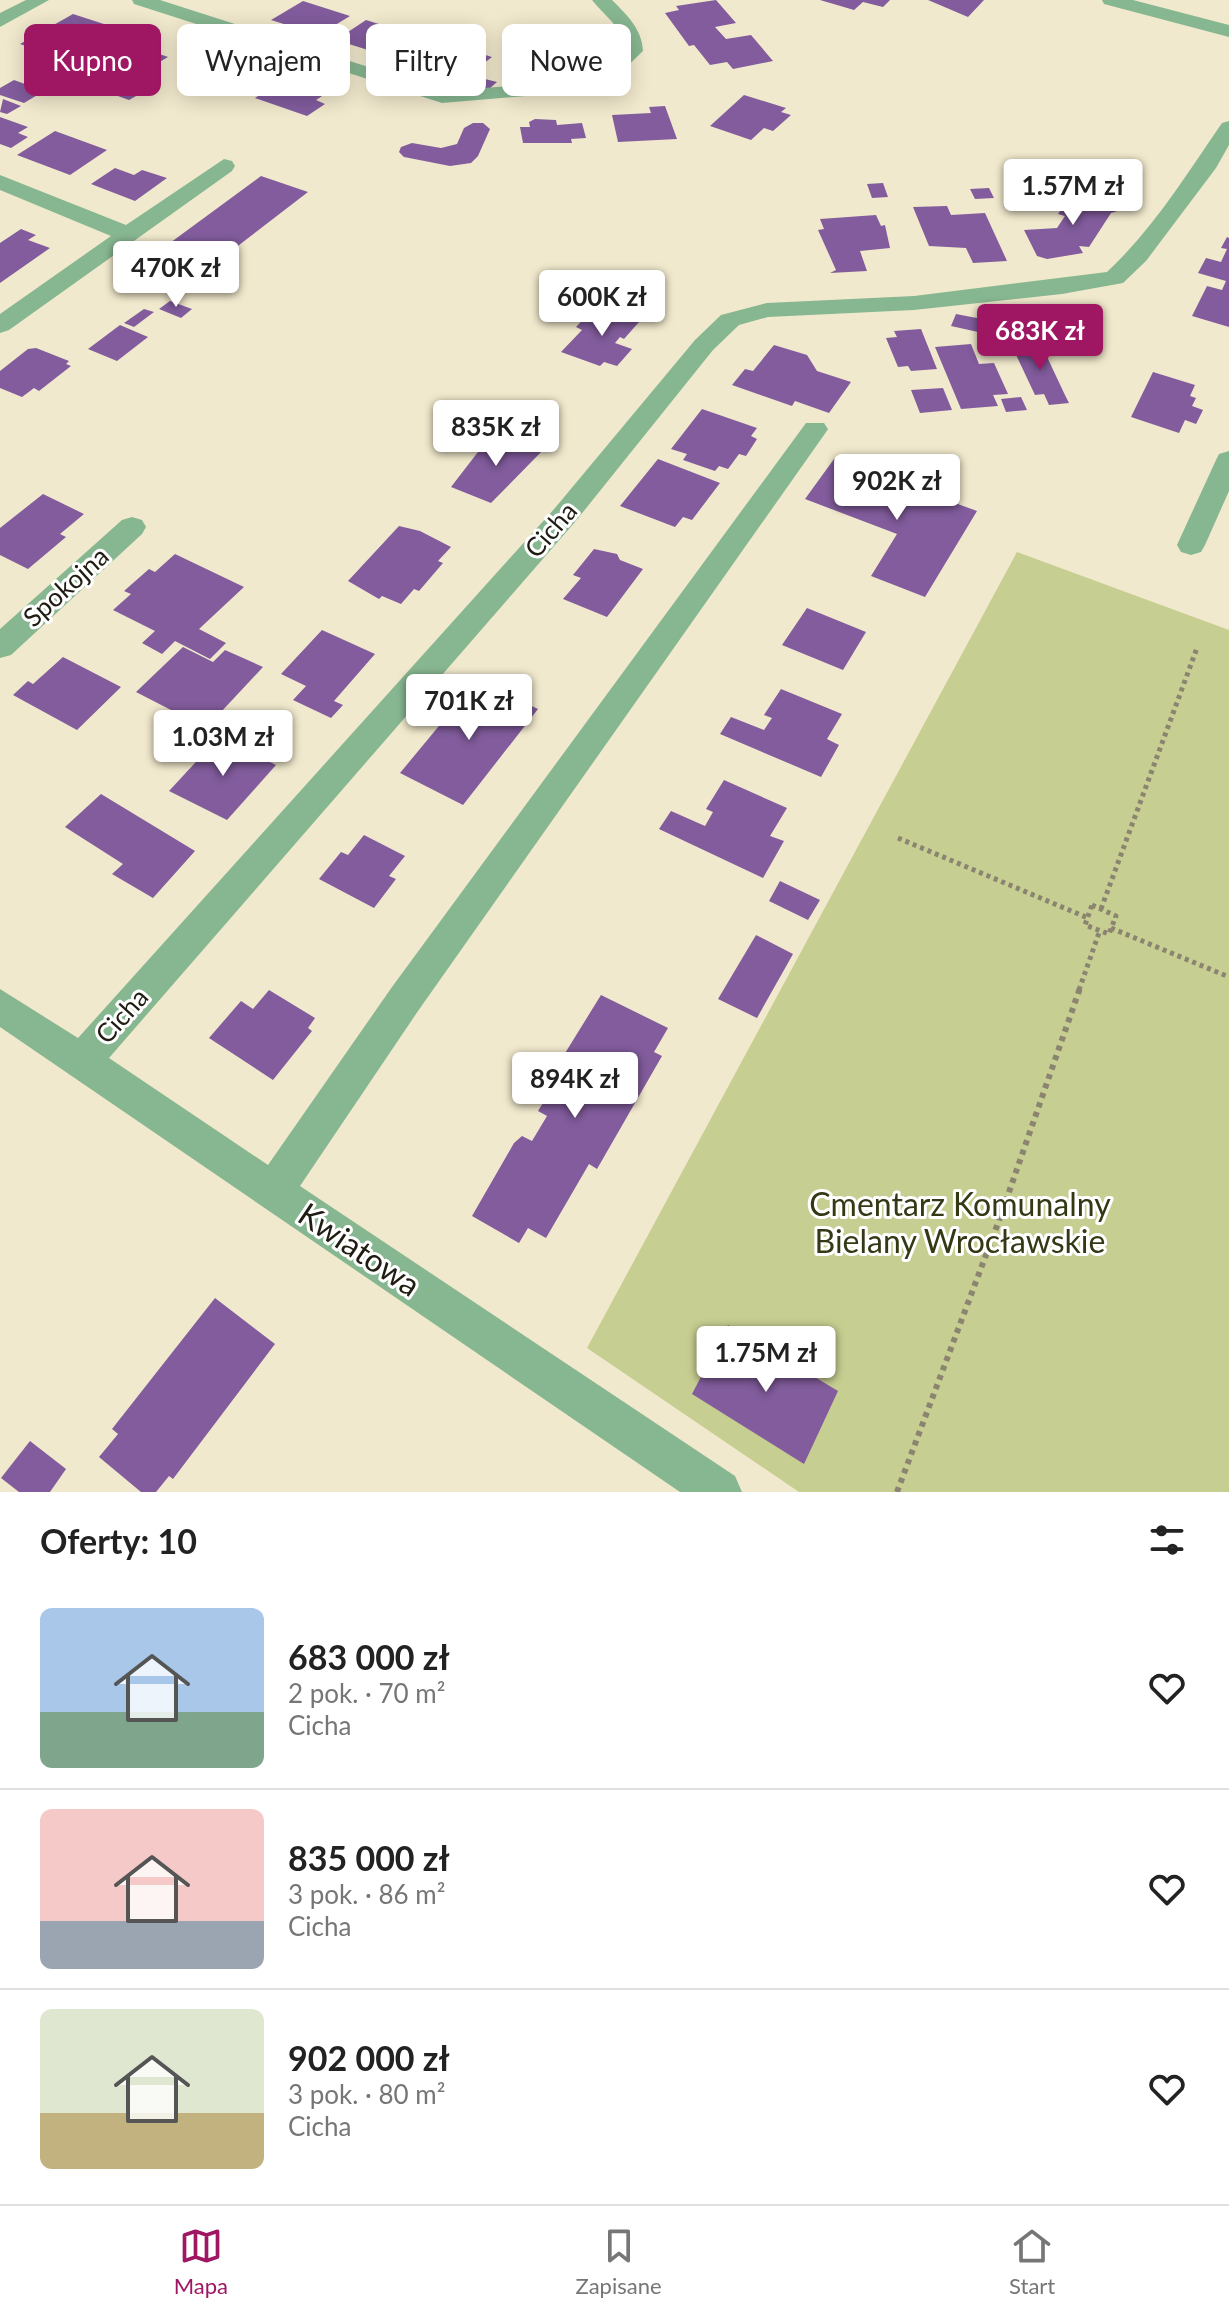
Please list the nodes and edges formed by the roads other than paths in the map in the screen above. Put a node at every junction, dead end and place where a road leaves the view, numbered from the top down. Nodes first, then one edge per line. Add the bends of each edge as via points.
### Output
1 (40, 0) edge
2 (141, 0) edge
3 (601, 0) edge
4 (1111, 0) edge
5 (0, 21) edge
6 (1229, 31) edge
7 (1229, 127) edge
8 (224, 166) dead end
9 (0, 182) edge
10 (127, 234) junction
11 (0, 325) edge
12 (815, 429) dead end
13 (1229, 460) edge
14 (132, 527) dead end
15 (1191, 545) dead end
16 (0, 647) edge
17 (0, 1006) edge
18 (80, 1063) junction
19 (273, 1192) junction
20 (719, 1492) edge

1 - 5 street
2 - 3 street via 442,97 577,87 605,77 633,51 633,43 630,30
4 - 6 street
7 - 18 street, Cicha via 1205,168 1115,278 914,303 767,310 730,320 565,515
8 - 10 street
9 - 10 street
10 - 11 street
12 - 19 street
13 - 15 street
14 - 16 street, Spokojna
17 - 18 street, Kwiatowa
18 - 19 street, Kwiatowa
19 - 20 street, Kwiatowa

